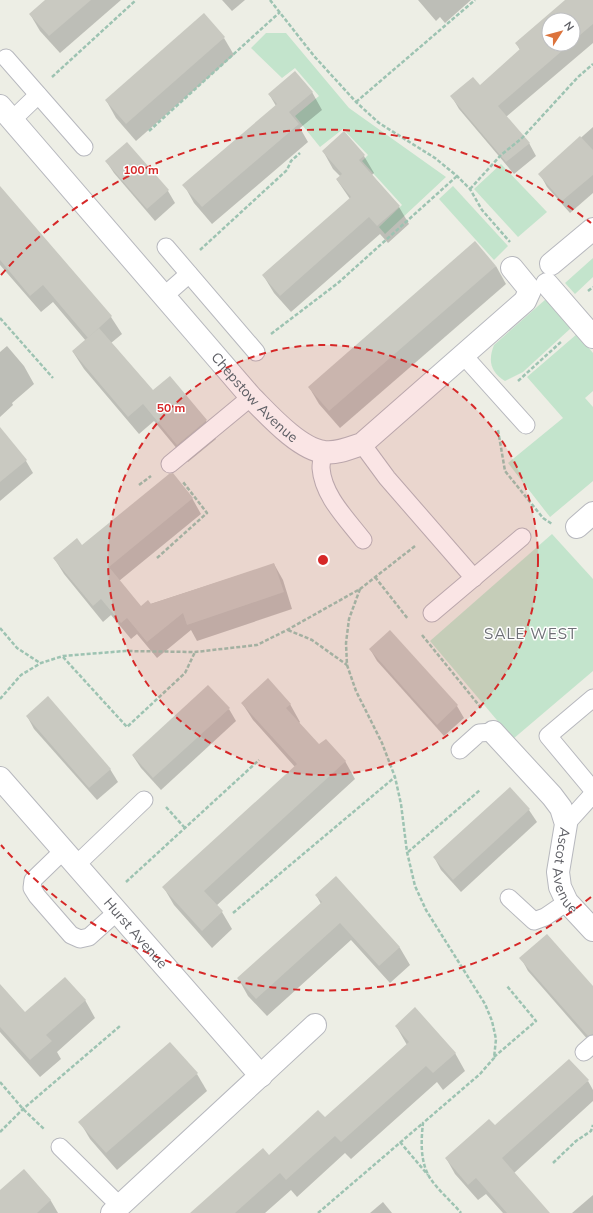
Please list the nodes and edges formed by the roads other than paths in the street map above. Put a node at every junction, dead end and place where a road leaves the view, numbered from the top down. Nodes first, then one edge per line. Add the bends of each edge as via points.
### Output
1 (6, 58) dead end
2 (37, 94) junction
3 (6, 113) edge
4 (84, 148) dead end
5 (593, 229) edge
6 (166, 247) dead end
7 (512, 268) dead end
8 (185, 270) junction
9 (164, 296) junction
10 (587, 330) edge
11 (256, 352) dead end
12 (464, 356) junction
13 (251, 397) junction
14 (526, 425) dead end
15 (362, 444) junction
16 (323, 452) junction
17 (170, 464) road end
18 (522, 537) dead end
19 (363, 540) dead end
20 (474, 578) junction
21 (432, 613) dead end
22 (593, 698) edge
23 (493, 732) joint
24 (460, 750) dead end
25 (5, 784) edge
26 (593, 790) edge
27 (593, 794) edge
28 (144, 800) dead end
29 (566, 824) junction
30 (69, 858) junction
31 (509, 898) dead end
32 (567, 902) junction
33 (112, 906) junction
34 (593, 930) edge
35 (315, 1025) dead end
36 (261, 1076) junction
37 (60, 1147) road end
38 (119, 1211) edge

1 - 2 lane
2 - 3 lane
2 - 4 lane
3 - 9 street, Chepstow Avenue
5 - 10 street via 549,274
6 - 8 lane
7 - 12 street, Chepstow Avenue via 530,290 525,301
8 - 9 lane
8 - 11 lane
9 - 13 street, Chepstow Avenue
12 - 14 lane
12 - 15 street, Chepstow Avenue
13 - 16 street, Chepstow Avenue via 286,432 307,446
13 - 17 lane
15 - 16 street, Chepstow Avenue via 339,452
15 - 20 lane via 387,478
16 - 19 lane via 323,479 332,501
18 - 20 lane
20 - 21 lane
22 - 26 lane via 548,736
23 - 24 lane via 479,732
23 - 29 street, Ascot Avenue via 552,796 561,808
25 - 30 street, Hurst Avenue
27 - 29 lane
28 - 30 lane
29 - 32 street, Ascot Avenue via 558,872 560,886
30 - 33 street, Hurst Avenue
30 - 33 lane via 33,880 32,888 66,930 80,939 89,937
31 - 32 lane via 534,921 545,917
32 - 34 street, Ascot Avenue
33 - 36 street, Hurst Avenue
35 - 36 street
36 - 38 street
37 - 38 lane

